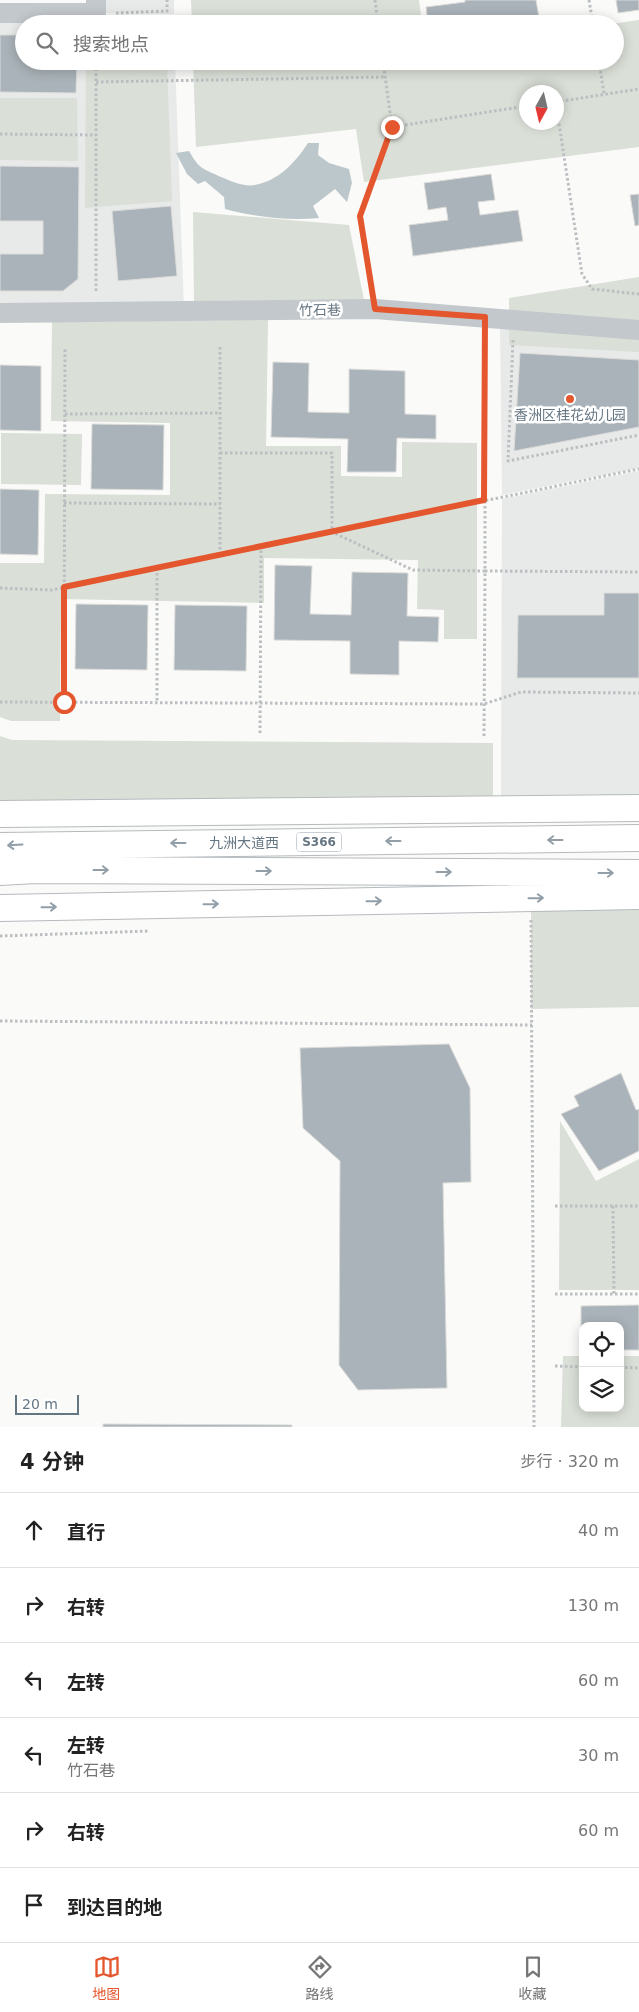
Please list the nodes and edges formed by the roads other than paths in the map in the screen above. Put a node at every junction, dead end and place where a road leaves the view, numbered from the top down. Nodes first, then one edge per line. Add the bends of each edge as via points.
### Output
1 (96, 7) edge
2 (0, 13) edge
3 (0, 313) edge
4 (639, 330) edge
5 (639, 808) edge
6 (0, 812) edge
7 (639, 823) edge
8 (0, 827) edge
9 (639, 838) edge
10 (0, 846) edge
11 (0, 872) edge
12 (639, 873) edge
13 (639, 896) edge
14 (0, 908) edge

1 - 2 lane
3 - 4 lane, 竹石巷 via 375,309
5 - 6 main road
7 - 8 main road
9 -> 10 main road, 九洲大道西 / S366
11 -> 12 main road, 九洲大道西 / S366
14 -> 13 main road

